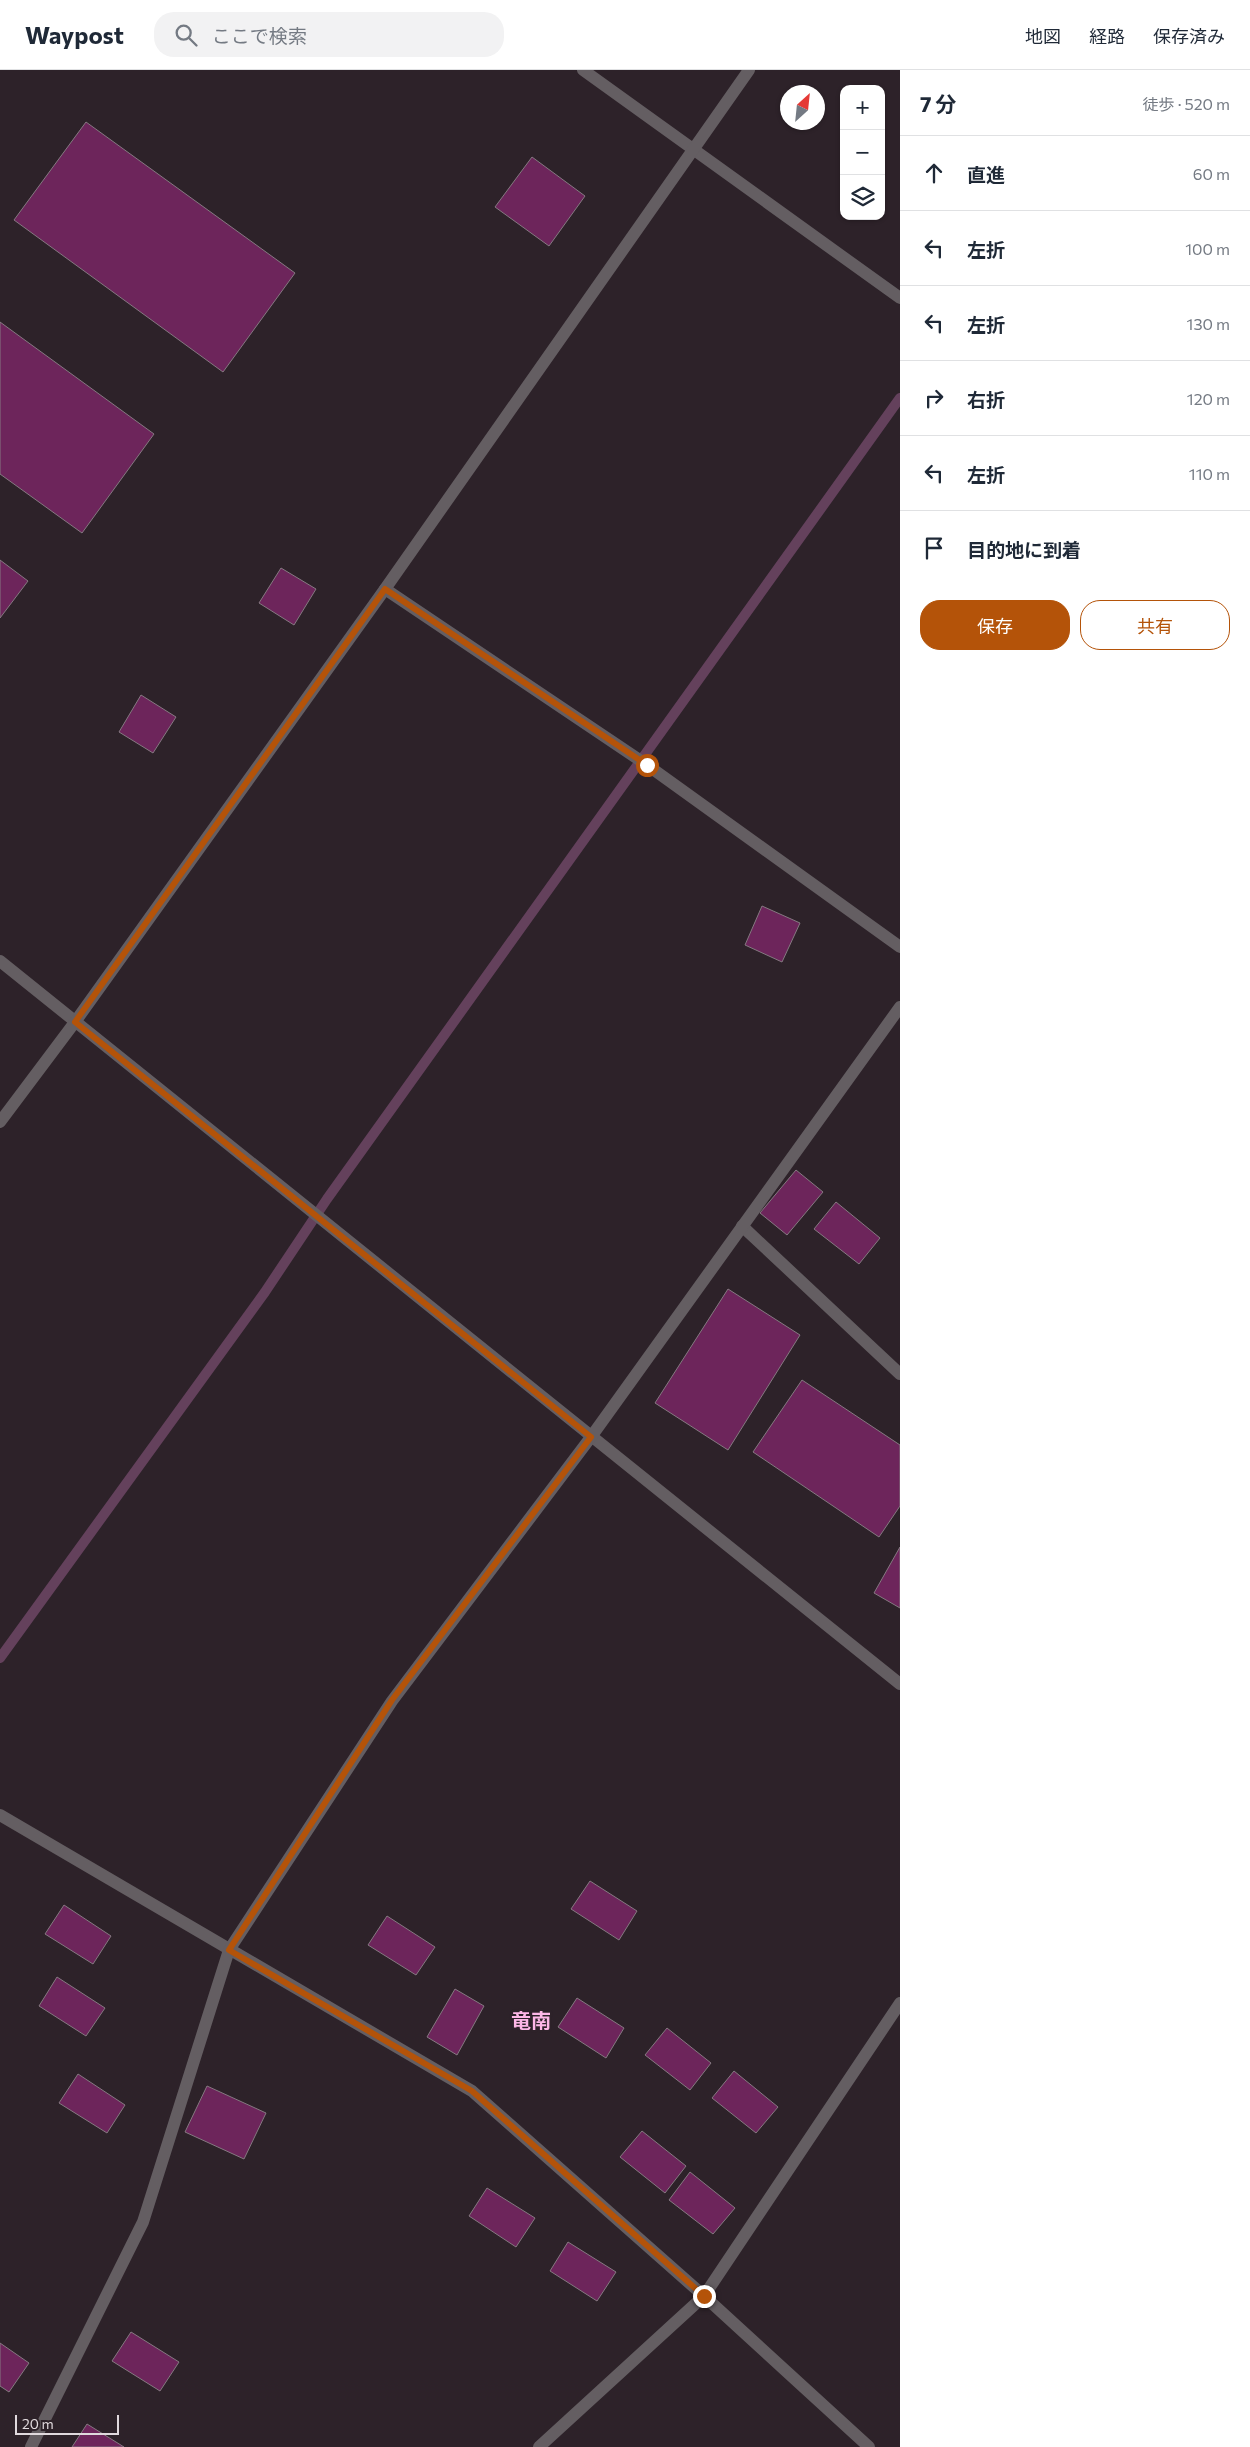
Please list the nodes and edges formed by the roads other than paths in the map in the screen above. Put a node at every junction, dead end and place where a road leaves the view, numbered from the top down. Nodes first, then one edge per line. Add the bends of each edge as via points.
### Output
1 (584, 70) edge
2 (749, 70) edge
3 (694, 150) junction
4 (900, 298) edge
5 (385, 589) junction
6 (900, 947) edge
7 (0, 961) edge
8 (900, 1008) edge
9 (75, 1022) junction
10 (0, 1122) edge
11 (742, 1226) junction
12 (900, 1374) edge
13 (591, 1437) junction
14 (900, 1684) edge
15 (0, 1815) edge
16 (229, 1950) junction
17 (900, 2003) edge
18 (704, 2296) junction
19 (31, 2447) edge
20 (539, 2447) edge
21 (869, 2447) edge

1 - 3 street
2 - 3 street
3 - 4 street
3 - 5 street
5 - 6 street via 647,765
5 - 9 street
7 - 9 street
8 - 11 street
9 - 10 street
9 - 13 street
11 - 12 street
11 - 13 street
13 - 14 street
13 - 16 street via 392,1700
15 - 16 street
16 - 18 street via 472,2091
16 - 19 street via 143,2222
17 - 18 street
18 - 20 street
18 - 21 street

